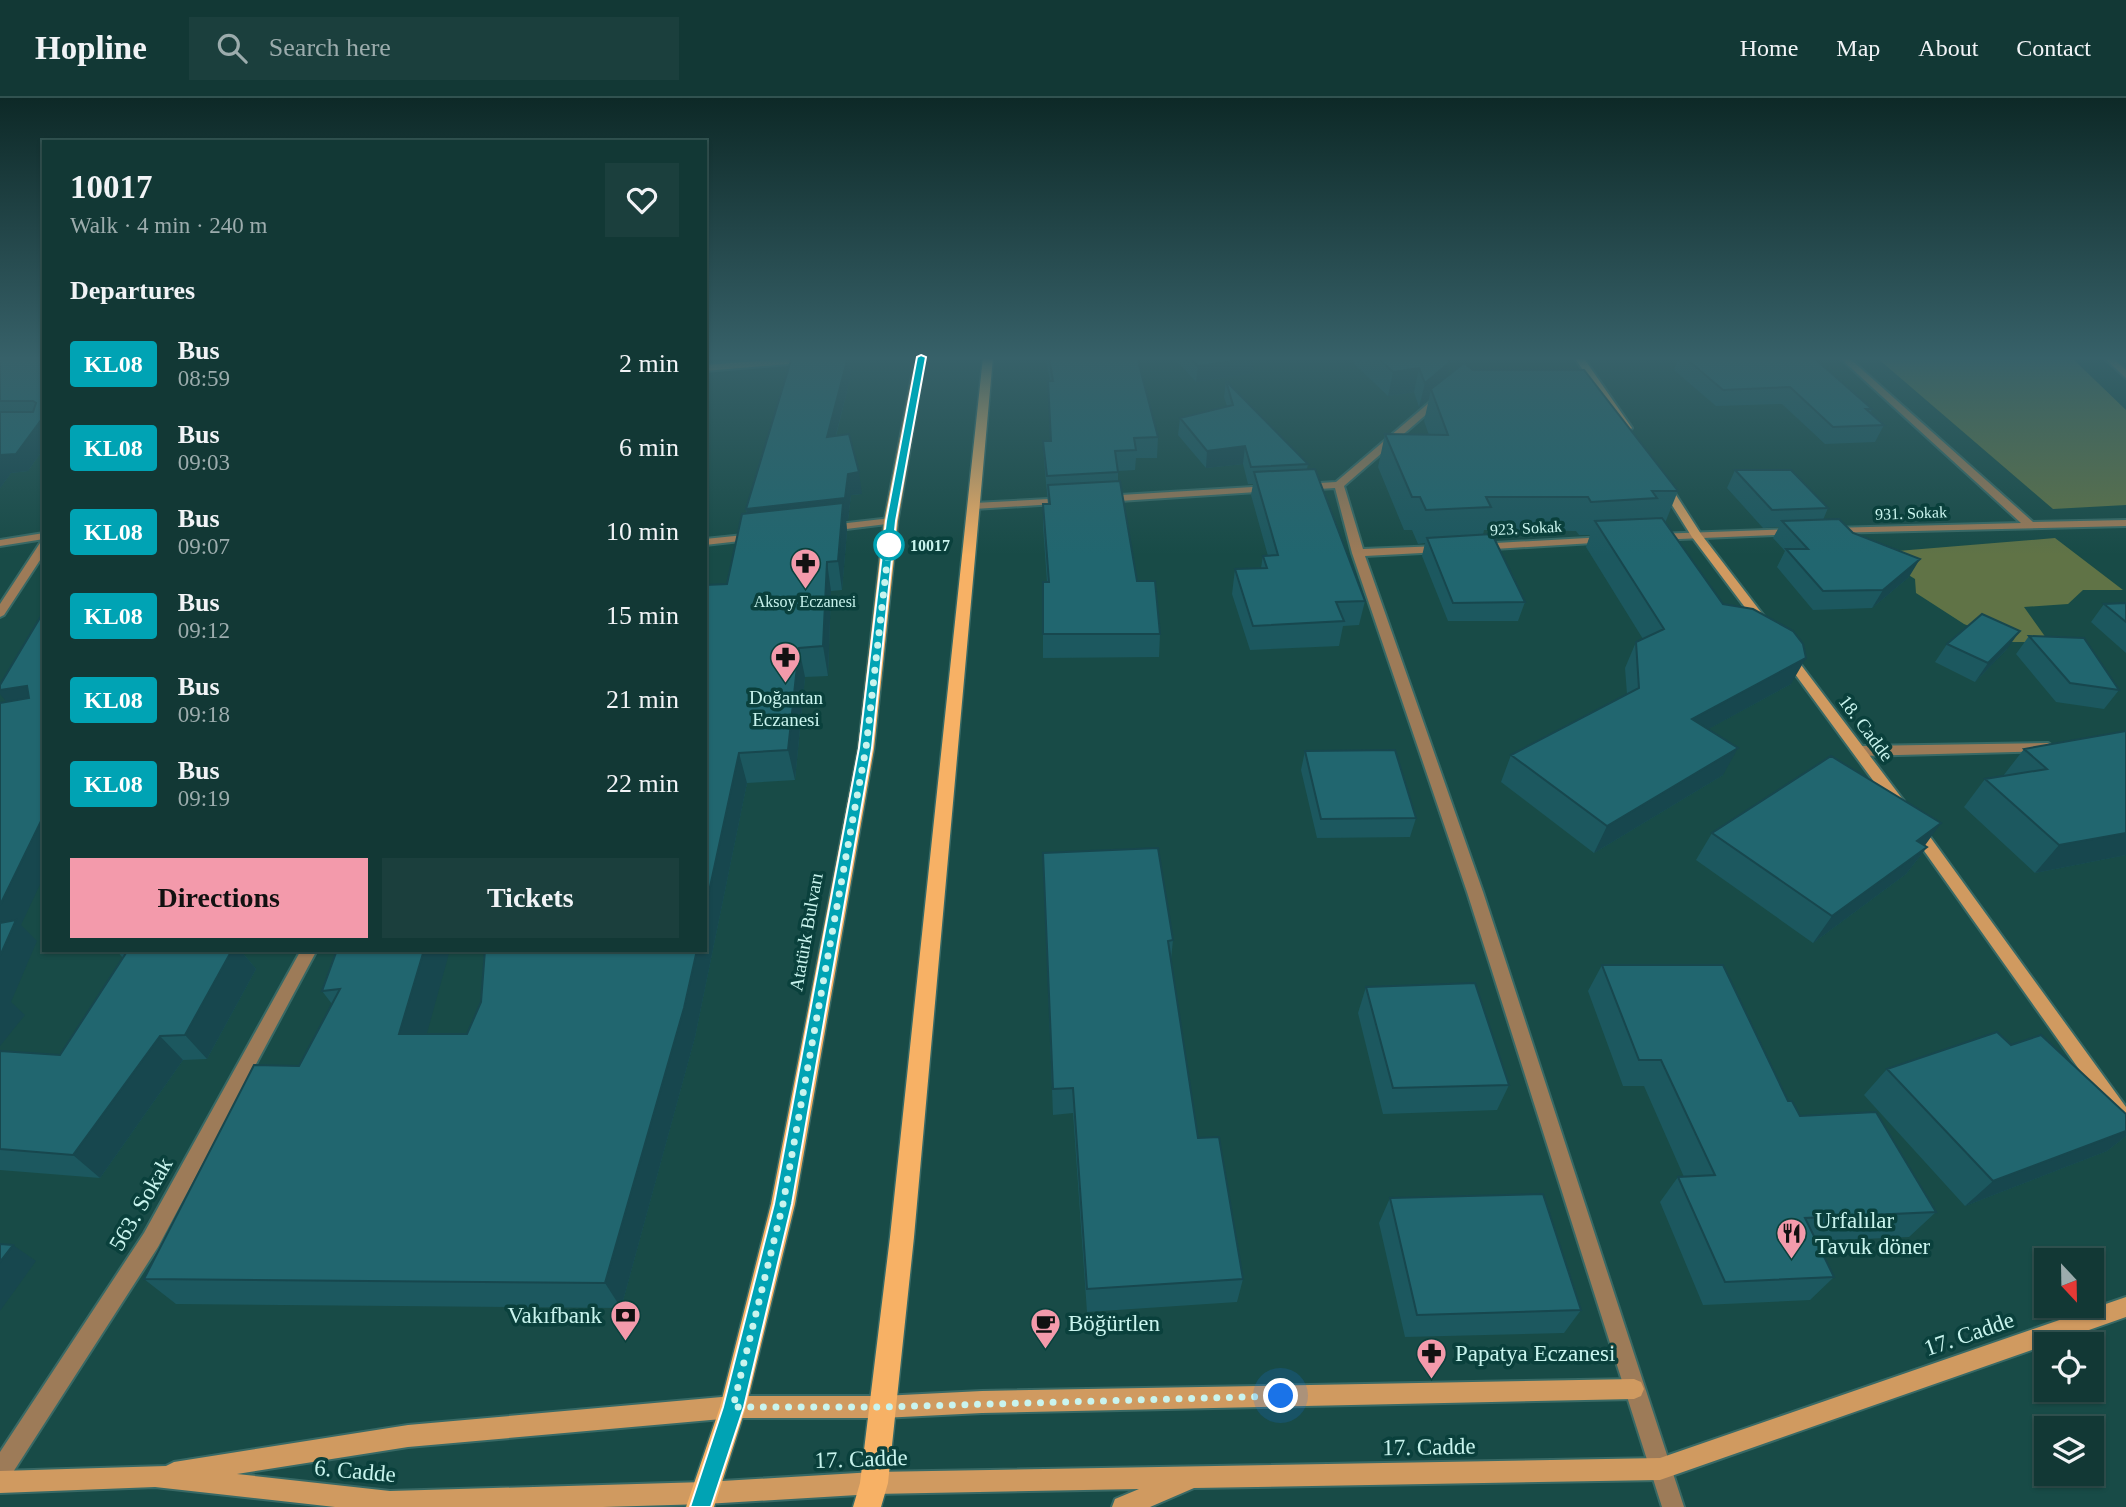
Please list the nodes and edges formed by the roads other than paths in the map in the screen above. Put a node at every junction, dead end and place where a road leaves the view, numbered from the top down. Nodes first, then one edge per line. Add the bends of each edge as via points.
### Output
1 (909, 423) edge
2 (982, 423) edge
3 (1411, 423) edge
4 (1622, 423) edge
5 (1916, 423) edge
6 (1639, 446) edge
7 (1660, 479) edge
8 (1339, 485) junction
9 (1096, 499) edge
10 (1082, 500) edge
11 (974, 506) junction
12 (891, 521) junction
13 (2126, 523) edge
14 (2031, 526) junction
15 (811, 530) edge
16 (1822, 531) edge
17 (1808, 532) edge
18 (772, 535) edge
19 (1696, 535) junction
20 (42, 536) edge
21 (1642, 538) edge
22 (1615, 539) edge
23 (707, 542) edge
24 (0, 543) edge
25 (1466, 547) edge
26 (42, 548) edge
27 (1452, 548) edge
28 (1358, 553) junction
29 (0, 613) edge
30 (2056, 748) edge
31 (1860, 751) junction
32 (308, 952) edge
33 (2126, 1121) edge
34 (2126, 1307) edge
35 (1634, 1389) junction
36 (733, 1407) junction
37 (882, 1407) junction
38 (1660, 1469) junction
39 (0, 1472) edge
40 (155, 1475) junction
41 (1194, 1477) junction
42 (0, 1482) edge
43 (871, 1495) edge
44 (703, 1500) edge
45 (1123, 1507) edge
46 (1673, 1507) edge

1 - 12 main road, Atatürk Bulvarı
2 - 11 main road
3 - 8 street
4 - 6 main road
5 - 14 street
7 - 19 main road, 18. Cadde
8 - 9 street
8 - 28 street
10 - 11 street
11 - 37 main road
12 - 15 street
12 - 36 main road, Atatürk Bulvarı via 866,748 783,1204
13 - 14 street, 931. Sokak
14 - 16 street, 931. Sokak
17 - 19 street
18 - 23 street
19 - 21 street
19 - 31 main road, 18. Cadde
20 - 24 street
22 - 25 street, 923. Sokak
26 - 29 street
27 - 28 street
28 - 35 street via 1475,892
30 - 31 street
31 - 33 main road, 18. Cadde
32 - 39 street, 563. Sokak via 151,1240
34 - 38 main road, 17. Cadde
35 - 37 main road
35 - 38 street
36 - 37 main road
36 - 40 main road via 408,1436
36 - 44 main road, Atatürk Bulvarı
37 - 43 main road
38 - 41 main road, 17. Cadde
38 - 46 street
40 - 42 main road, 6. Cadde
40 - 44 main road, 6. Cadde via 390,1503
41 - 43 main road, 17. Cadde
41 - 45 main road
43 - 44 main road, 17. Cadde

